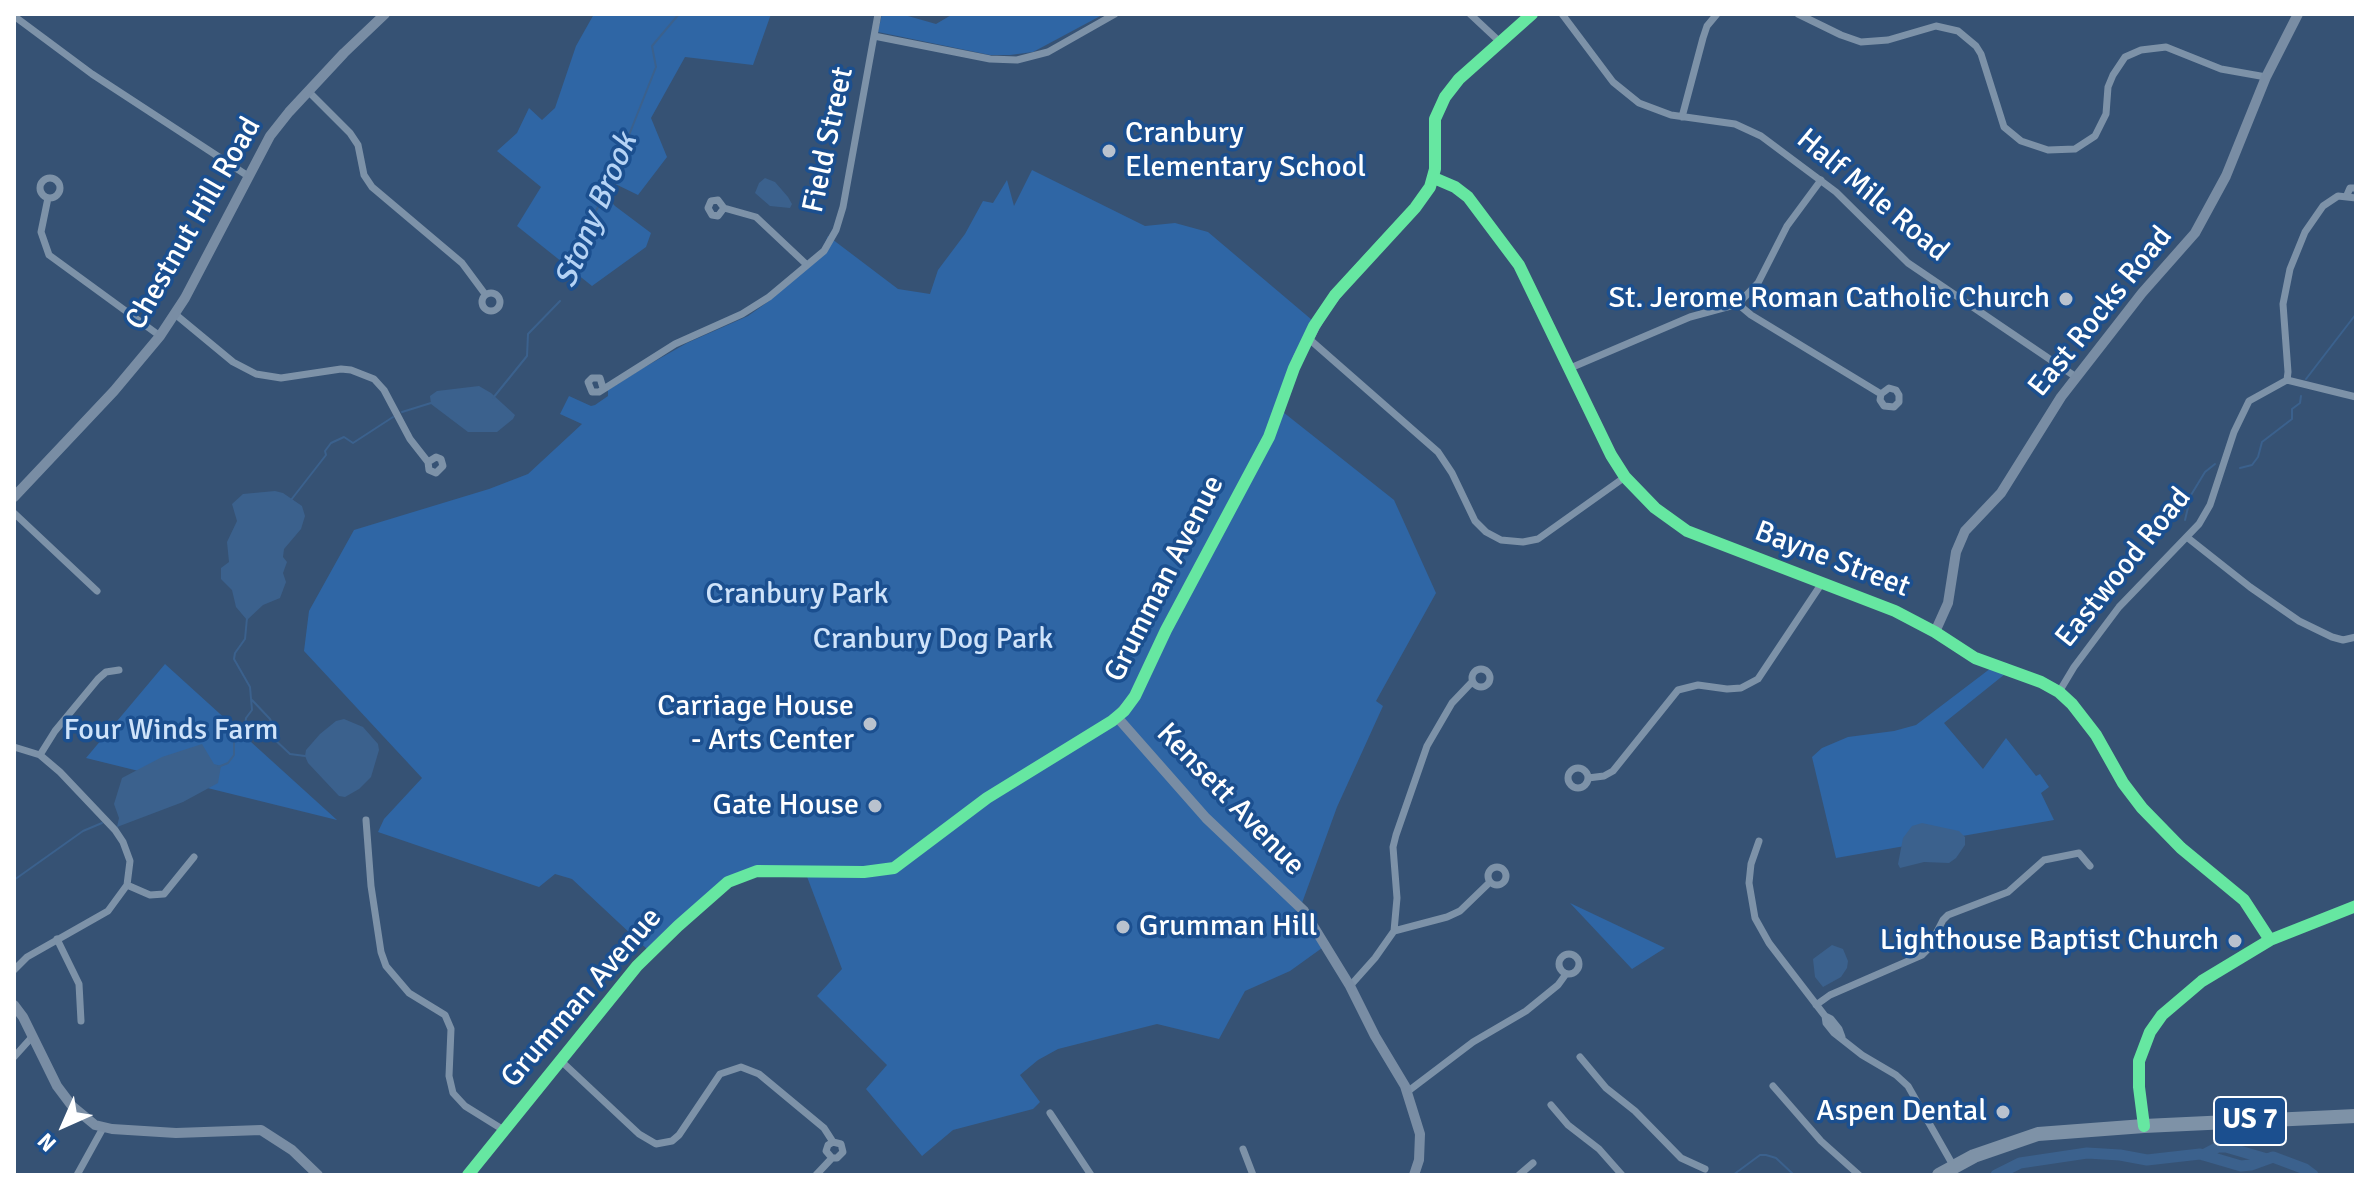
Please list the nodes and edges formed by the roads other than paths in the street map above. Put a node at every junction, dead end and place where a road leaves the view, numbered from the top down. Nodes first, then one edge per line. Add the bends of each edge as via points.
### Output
1 (385, 14) edge
2 (878, 14) edge
3 (1115, 14) edge
4 (1470, 14) edge
5 (1532, 14) edge
6 (1562, 14) edge
7 (1717, 14) edge
8 (1798, 14) edge
9 (2298, 14) edge
10 (15, 15) edge
11 (874, 36) junction
12 (1500, 42) junction
13 (2266, 77) junction
14 (308, 91) junction
15 (1682, 117) junction
16 (248, 176) junction
17 (1434, 178) junction
18 (1821, 180) junction
19 (2356, 188) edge
20 (2347, 195) junction
21 (48, 198) dead end
22 (2356, 198) edge
23 (724, 208) dead end
24 (807, 265) junction
25 (485, 294) dead end
26 (1738, 304) junction
27 (175, 314) junction
28 (160, 336) junction
29 (1308, 338) junction
30 (1568, 369) junction
31 (2076, 377) junction
32 (2287, 380) junction
33 (603, 388) dead end
34 (1881, 394) dead end
35 (2356, 397) edge
36 (428, 462) dead end
37 (1625, 477) junction
38 (14, 497) edge
39 (14, 513) edge
40 (2188, 538) junction
41 (1822, 583) junction
42 (97, 591) dead end
43 (1935, 632) junction
44 (2356, 637) edge
45 (119, 670) dead end
46 (1472, 682) dead end
47 (2059, 692) junction
48 (1117, 717) junction
49 (14, 747) edge
50 (40, 755) junction
51 (1588, 778) dead end
52 (366, 820) dead end
53 (1759, 841) dead end
54 (194, 857) dead end
55 (2090, 866) dead end
56 (1490, 882) dead end
57 (127, 885) junction
58 (2356, 906) edge
59 (1394, 931) junction
60 (57, 939) junction
61 (2270, 940) junction
62 (14, 970) edge
63 (1566, 974) dead end
64 (1350, 986) junction
65 (14, 1005) edge
66 (1816, 1005) junction
67 (81, 1021) dead end
68 (32, 1037) junction
69 (14, 1057) edge
70 (1580, 1057) dead end
71 (560, 1060) junction
72 (1773, 1086) dead end
73 (1407, 1092) junction
74 (1551, 1105) dead end
75 (1050, 1113) dead end
76 (2356, 1116) edge
77 (2144, 1126) junction
78 (103, 1128) junction
79 (502, 1129) junction
80 (833, 1142) junction
81 (1243, 1149) dead end
82 (832, 1158) junction
83 (1533, 1163) dead end
84 (1954, 1167) junction
85 (1705, 1169) dead end
86 (77, 1175) edge
87 (318, 1175) edge
88 (468, 1175) edge
89 (816, 1175) edge
90 (1091, 1175) edge
91 (1253, 1175) edge
92 (1414, 1175) edge
93 (1519, 1175) edge
94 (1622, 1175) edge
95 (1859, 1175) edge
96 (1939, 1175) edge

1 - 14 street, Chestnut Hill Road
2 - 11 street, Field Street
3 - 11 street via 1048,52 1017,60
4 - 12 street
5 - 12 street
6 - 15 street, Half Mile Road via 1619,89 1649,109
7 - 15 street via 1707,26
8 - 13 street via 1861,42 1936,26 1958,31 1981,54 2004,127 2021,141 2048,150 2075,149 2095,136 2106,114 2113,75 2125,57 2141,50 2166,47 2221,69
9 - 13 street, East Rocks Road
10 - 16 street via 92,74
11 - 24 street, Field Street via 840,218 824,251
12 - 17 street via 1459,79 1439,108
13 - 31 street, East Rocks Road via 2195,233
14 - 16 street, Chestnut Hill Road via 270,136
14 - 25 street via 350,133 372,187 462,263
15 - 18 street, Half Mile Road via 1747,128
16 - 27 street, Chestnut Hill Road
17 - 29 street, Grumman Avenue via 1415,208 1335,295
17 - 30 street, Bayne Street via 1468,197 1516,260
18 - 26 street via 1787,226 1758,283
18 - 31 street, Half Mile Road via 1908,263
19 - 20 street via 2348,189
20 - 22 street
20 - 32 street via 2323,206 2305,232 2287,278
21 - 28 street via 41,232 49,255
23 - 24 street via 756,217
24 - 33 street, Field Street via 742,314 675,344
26 - 30 street via 1690,317
26 - 34 street
27 - 28 street, Chestnut Hill Road
27 - 36 street via 233,362 256,374 281,378 341,369 374,379
28 - 38 street, Chestnut Hill Road
29 - 37 street via 1438,452 1475,521 1501,540 1538,539
29 - 48 street, Grumman Avenue via 1269,437 1135,696
30 - 37 street, Bayne Street
31 - 43 street, East Rocks Road via 2001,493 1961,538 1948,603
32 - 35 street
32 - 40 street, Eastwood Road via 2246,406 2210,505
37 - 41 street, Bayne Street via 1687,531
39 - 42 street
40 - 44 street via 2299,621 2332,637
40 - 47 street, Eastwood Road via 2119,607
41 - 43 street, Bayne Street
41 - 51 street via 1758,679 1741,688 1698,685 1678,690 1613,771
43 - 47 street, Bayne Street via 1975,658
45 - 50 street via 98,679
46 - 59 street via 1434,731 1396,835
47 - 61 street, Bayne Street via 2096,735 2142,808 2244,900
48 - 64 street, Kensett Avenue via 1206,818 1304,911
48 - 71 street, Grumman Avenue via 997,791 894,868 757,871 737,877 648,954
49 - 50 street
50 - 57 street via 115,830 130,861
52 - 79 street via 371,886 386,966 409,993 445,1015 451,1029 453,1093
53 - 66 street via 1749,883 1755,918
54 - 57 street via 164,894 150,895
55 - 66 street via 2079,853 2044,860 2008,892 1948,915 1922,955
56 - 59 street via 1460,911
57 - 60 street via 108,911
58 - 61 street
59 - 64 street
60 - 62 street
60 - 67 street via 79,984
61 - 77 street via 2202,981 2154,1025 2139,1061
63 - 73 street via 1526,1011 1473,1042
64 - 73 street, Kensett Avenue
65 - 68 street
66 - 84 street via 1862,1055 1908,1086
68 - 69 street
68 - 78 street via 64,1096
70 - 85 street via 1681,1158
71 - 79 street, Grumman Avenue
71 - 80 street via 656,1144 679,1135 720,1074 741,1067 759,1074 824,1128
72 - 95 street
73 - 92 street, Kensett Avenue via 1420,1134
74 - 94 street
75 - 90 street
76 - 77 highway, US 7
77 - 84 highway, US 7 via 2038,1134
78 - 86 street
78 - 87 street via 176,1133 261,1130
79 - 88 street, Grumman Avenue
80 - 82 street via 826,1148
80 - 82 street via 843,1149 840,1157
81 - 91 street
82 - 89 street
83 - 93 street
84 - 96 highway, US 7

